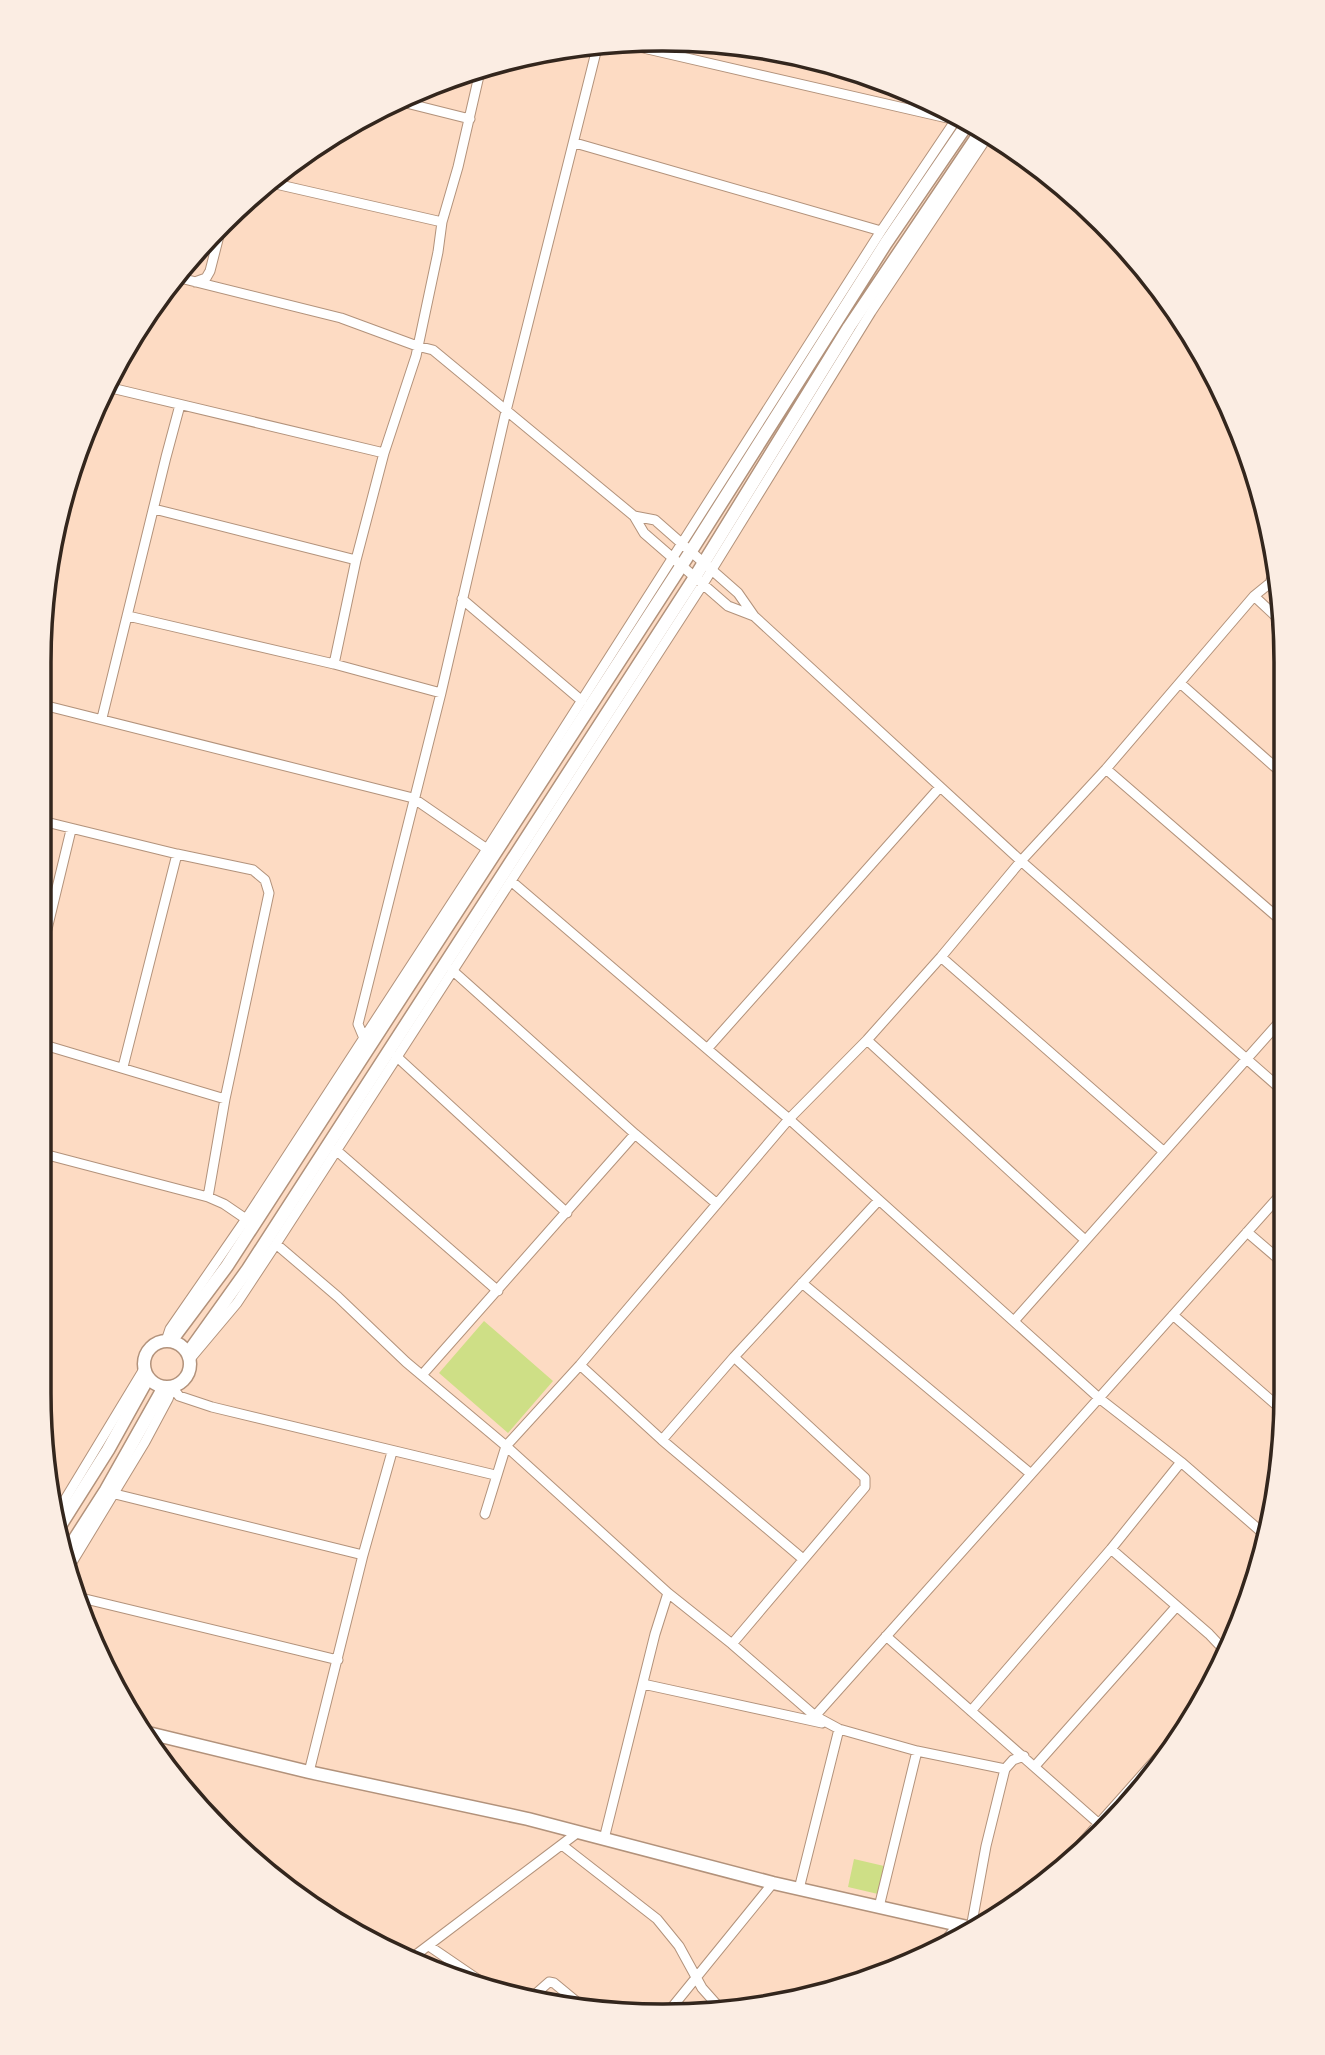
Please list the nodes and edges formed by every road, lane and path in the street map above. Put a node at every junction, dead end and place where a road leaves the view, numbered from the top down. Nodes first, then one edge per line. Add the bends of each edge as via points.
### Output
1 (659, 51) edge
2 (596, 55) edge
3 (478, 79) edge
4 (412, 105) edge
5 (927, 111) edge
6 (470, 119) junction
7 (953, 125) edge
8 (963, 130) edge
9 (976, 138) edge
10 (575, 143) junction
11 (984, 143) edge
12 (280, 185) edge
13 (442, 222) junction
14 (881, 231) junction
15 (217, 244) edge
16 (186, 280) edge
17 (194, 282) junction
18 (418, 346) junction
19 (116, 389) edge
20 (180, 405) junction
21 (506, 411) junction
22 (384, 453) junction
23 (154, 509) junction
24 (634, 516) junction
25 (686, 548) junction
26 (356, 560) junction
27 (677, 562) junction
28 (707, 566) junction
29 (699, 580) junction
30 (1269, 584) edge
31 (1254, 596) junction
32 (462, 599) junction
33 (1272, 613) edge
34 (754, 616) junction
35 (128, 617) junction
36 (334, 664) junction
37 (1180, 682) junction
38 (441, 693) junction
39 (582, 701) junction
40 (51, 707) edge
41 (102, 718) junction
42 (1274, 766) edge
43 (1106, 769) junction
44 (940, 787) junction
45 (413, 798) junction
46 (51, 824) edge
47 (71, 830) junction
48 (487, 849) junction
49 (177, 854) junction
50 (1021, 861) junction
51 (511, 881) junction
52 (51, 913) edge
53 (1274, 914) edge
54 (942, 957) junction
55 (452, 970) junction
56 (1274, 1028) edge
57 (363, 1036) junction
58 (867, 1040) junction
59 (51, 1047) edge
60 (707, 1049) junction
61 (396, 1056) junction
62 (1246, 1060) junction
63 (123, 1067) junction
64 (1274, 1083) edge
65 (225, 1098) junction
66 (789, 1119) junction
67 (635, 1134) junction
68 (336, 1150) junction
69 (1163, 1151) junction
70 (51, 1156) edge
71 (208, 1197) junction
72 (879, 1200) junction
73 (1274, 1202) edge
74 (717, 1204) junction
75 (567, 1213) junction
76 (246, 1219) junction
77 (1247, 1232) junction
78 (1085, 1240) junction
79 (276, 1244) junction
80 (1274, 1255) edge
81 (802, 1283) junction
82 (498, 1291) junction
83 (1173, 1315) junction
84 (1014, 1321) junction
85 (168, 1341) junction
86 (189, 1356) junction
87 (734, 1357) junction
88 (580, 1364) junction
89 (146, 1373) junction
90 (422, 1375) junction
91 (168, 1387) junction
92 (1099, 1398) junction
93 (1274, 1403) edge
94 (662, 1440) junction
95 (506, 1446) junction
96 (392, 1452) junction
97 (1181, 1462) junction
98 (1031, 1474) junction
99 (495, 1475) junction
100 (115, 1494) junction
101 (62, 1505) edge
102 (485, 1514) dead end
103 (65, 1520) edge
104 (1258, 1529) edge
105 (71, 1545) edge
106 (1111, 1549) junction
107 (363, 1555) junction
108 (74, 1559) edge
109 (803, 1559) junction
110 (668, 1593) junction
111 (87, 1599) edge
112 (1176, 1606) junction
113 (887, 1636) junction
114 (732, 1644) junction
115 (1219, 1646) edge
116 (338, 1660) junction
117 (643, 1684) junction
118 (971, 1711) junction
119 (815, 1716) junction
120 (827, 1724) junction
121 (839, 1728) junction
122 (156, 1735) edge
123 (917, 1751) junction
124 (1024, 1756) junction
125 (1035, 1766) junction
126 (1006, 1769) junction
127 (309, 1772) junction
128 (1098, 1823) edge
129 (577, 1833) junction
130 (604, 1839) junction
131 (562, 1845) junction
132 (772, 1883) junction
133 (799, 1889) junction
134 (879, 1907) junction
135 (973, 1919) edge
136 (957, 1926) joint
137 (954, 1929) edge
138 (429, 1946) junction
139 (419, 1954) edge
140 (468, 1973) edge
141 (696, 1978) junction
142 (539, 1991) edge
143 (571, 1997) edge
144 (715, 2002) edge
145 (675, 2004) edge

1 - 5 street
2 - 10 street
3 - 6 street
4 - 6 street
6 - 13 street
7 - 14 street
8 - 25 main road
9 - 28 main road via 849,327
10 - 14 street
10 - 21 street
11 - 28 street
12 - 13 street
13 - 18 street
14 - 25 street
15 - 17 street via 206,278
16 - 17 street
17 - 18 street via 341,318
18 - 21 street via 443,356
18 - 22 street
19 - 20 street
20 - 22 street
20 - 23 street
21 - 24 street
21 - 32 street
22 - 26 street
23 - 26 street
23 - 35 street
24 - 25 street via 655,520
24 - 27 street via 644,533
25 - 27 main road
25 - 28 street
26 - 36 street
27 - 29 street
27 - 39 street
27 - 85 main road via 227,1266
28 - 29 main road
28 - 34 street via 738,593
29 - 34 street via 728,606
29 - 51 street
29 - 86 main road
30 - 31 street
31 - 33 street
31 - 37 street
32 - 38 street
32 - 39 street
34 - 44 street
35 - 36 street
35 - 41 street
36 - 38 street
37 - 42 street
37 - 43 street
38 - 45 street
39 - 48 street
40 - 41 street
41 - 45 street
43 - 50 street
43 - 53 street
44 - 50 street
44 - 60 street
45 - 48 street
45 - 57 street via 358,1024
46 - 47 street
47 - 49 street
47 - 52 street
48 - 57 street
49 - 63 street
49 - 65 street via 253,870 265,880 268,893
50 - 54 street
50 - 62 street
51 - 55 street
51 - 60 street
54 - 58 street
54 - 69 street
55 - 61 street
55 - 67 street
56 - 62 street
57 - 76 street
58 - 66 street
58 - 78 street
59 - 63 street
60 - 66 street
61 - 68 street
61 - 75 street
62 - 64 street
62 - 69 street
63 - 65 street
65 - 71 street
66 - 72 street
66 - 74 street
67 - 74 street
67 - 75 street
68 - 79 street
68 - 82 street
69 - 78 street
70 - 71 street
71 - 76 street
72 - 81 street
72 - 84 street
73 - 77 street
74 - 88 street
75 - 82 street
76 - 85 street via 170,1328
77 - 80 street
77 - 83 street
78 - 84 street
79 - 86 street via 237,1303
79 - 90 street
81 - 87 street
81 - 98 street
82 - 90 street
83 - 92 street
83 - 93 street
84 - 92 street
85 - 86 main road via 182,1346
85 - 89 main road via 149,1350
86 - 91 main road via 185,1379
87 - 94 street
87 - 109 street via 865,1478 865,1487
88 - 94 street
88 - 95 street
89 - 91 main road via 155,1384
89 - 101 street
89 - 103 main road via 108,1450
90 - 95 street
91 - 96 street via 179,1396 212,1407
91 - 100 street via 151,1432
91 - 105 main road
92 - 97 street
92 - 98 street
94 - 109 street
95 - 99 street
95 - 110 street
96 - 99 street
96 - 107 street
97 - 104 street
97 - 106 street
98 - 113 street
99 - 102 street
100 - 107 street
100 - 108 street
106 - 112 street
106 - 118 street
107 - 116 street
109 - 114 street
110 - 114 street
110 - 117 street
111 - 116 street
112 - 115 street
112 - 125 street
113 - 118 street
113 - 119 street
114 - 119 street
116 - 127 street
117 - 120 street
117 - 130 street
118 - 124 street
119 - 120 street
120 - 121 street
121 - 123 street
121 - 133 street
122 - 127 main road
123 - 126 street
123 - 134 street
124 - 125 street
124 - 126 street
125 - 128 street
126 - 135 street
127 - 129 main road
129 - 130 main road
129 - 131 street
130 - 132 main road
131 - 138 street
131 - 141 street via 657,1919
132 - 133 main road
132 - 141 street
133 - 134 main road
134 - 136 main road
136 - 137 street
138 - 139 street
138 - 140 street
141 - 144 street
141 - 145 street
142 - 143 street via 549,1982

